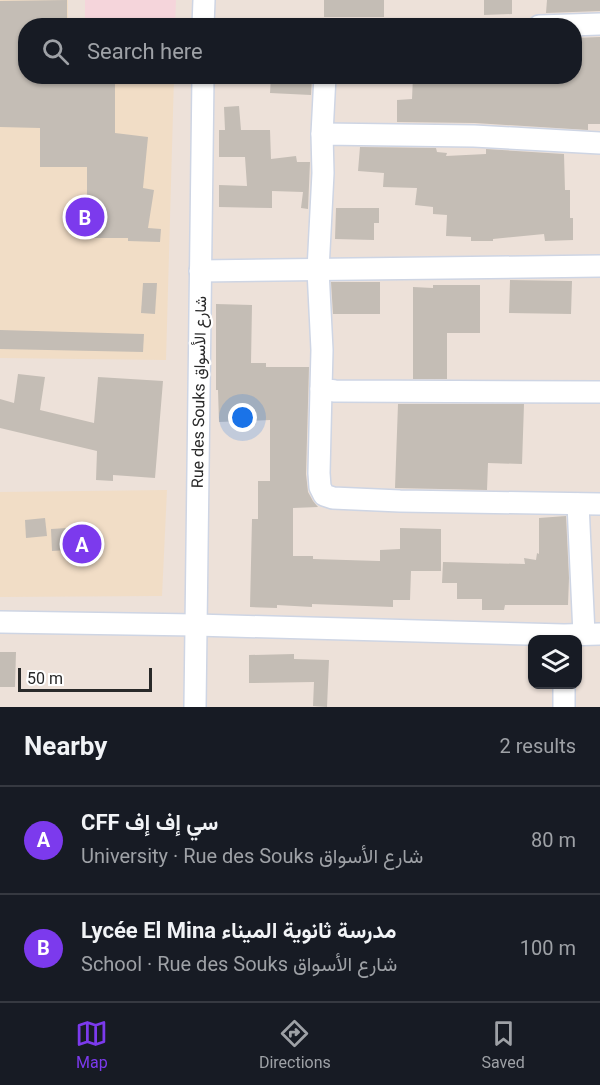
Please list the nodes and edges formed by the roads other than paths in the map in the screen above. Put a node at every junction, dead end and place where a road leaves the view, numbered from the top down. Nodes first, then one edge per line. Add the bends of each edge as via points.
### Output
1 (204, 0) edge
2 (203, 18) edge
3 (600, 24) edge
4 (582, 25) edge
5 (203, 84) edge
6 (325, 84) edge
7 (322, 134) junction
8 (600, 143) edge
9 (600, 266) edge
10 (318, 270) junction
11 (200, 271) junction
12 (321, 389) junction
13 (600, 392) edge
14 (578, 504) junction
15 (600, 504) edge
16 (0, 622) edge
17 (196, 625) junction
18 (543, 635) edge
19 (578, 635) edge
20 (564, 689) edge
21 (195, 707) edge
22 (564, 707) edge

1 - 2 street
3 - 4 street
5 - 11 street, Rue des Souks شارع الأسواق
6 - 7 street
7 - 8 street
7 - 10 street
9 - 10 street
10 - 11 street
10 - 12 street
11 - 17 street, Rue des Souks شارع الأسواق
12 - 13 street
12 - 14 street via 319,480 324,495 400,501
14 - 15 street
14 - 19 street
16 - 17 street
17 - 18 street
17 - 21 street, Rue des Souks شارع الأسواق
20 - 22 street

